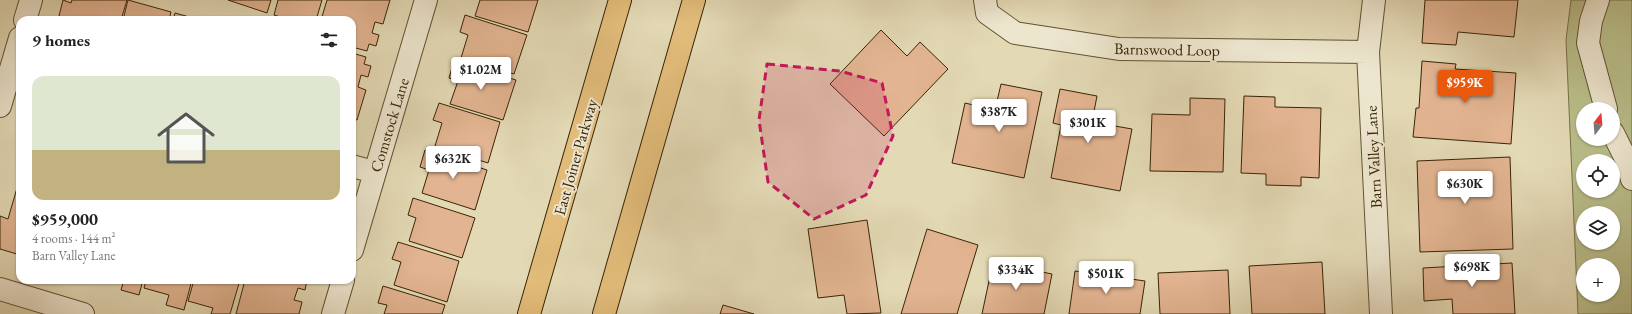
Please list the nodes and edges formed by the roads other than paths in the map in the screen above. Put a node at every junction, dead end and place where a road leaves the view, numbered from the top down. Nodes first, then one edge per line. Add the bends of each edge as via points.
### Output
1 (31, 0) edge
2 (426, 0) edge
3 (620, 0) edge
4 (694, 0) edge
5 (985, 0) edge
6 (1374, 0) edge
7 (1598, 0) edge
8 (26, 16) edge
9 (1368, 52) junction
10 (16, 69) edge
11 (1604, 102) edge
12 (0, 106) edge
13 (1620, 146) edge
14 (356, 167) edge
15 (374, 172) junction
16 (1632, 179) edge
17 (356, 236) edge
18 (342, 284) edge
19 (0, 289) edge
20 (83, 314) edge
21 (334, 314) edge
22 (529, 314) edge
23 (604, 314) edge
24 (1381, 314) edge

1 - 8 street
2 - 15 street, Comstock Lane
3 - 22 main road, East Joiner Parkway
4 - 23 main road
5 - 9 street, Barnswood Loop via 987,13 1015,33 1119,50
6 - 9 street, Barn Valley Lane
7 - 11 street via 1591,21 1588,43
9 - 24 street, Barn Valley Lane
10 - 12 street
13 - 16 street
14 - 15 street
15 - 17 street, Comstock Lane
18 - 21 street
19 - 20 street

